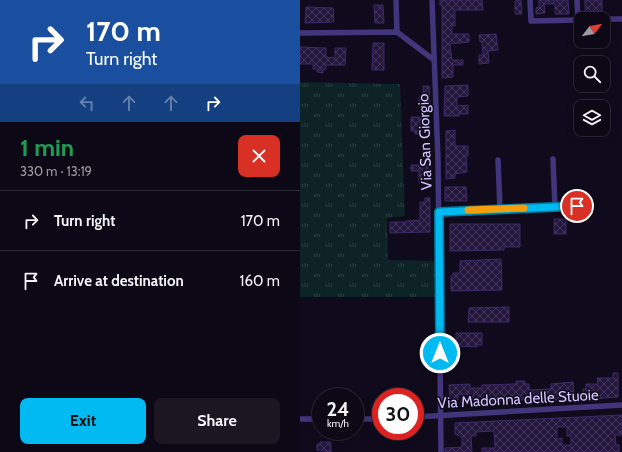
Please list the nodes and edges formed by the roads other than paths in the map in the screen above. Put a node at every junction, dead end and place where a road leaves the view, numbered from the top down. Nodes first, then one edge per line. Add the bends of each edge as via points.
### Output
1 (396, 0) edge
2 (432, 0) edge
3 (530, 0) edge
4 (577, 0) edge
5 (579, 12) edge
6 (610, 19) edge
7 (622, 19) edge
8 (574, 20) edge
9 (300, 32) edge
10 (397, 32) junction
11 (434, 60) junction
12 (553, 159) dead end
13 (498, 160) dead end
14 (577, 206) dead end
15 (555, 207) junction
16 (500, 209) junction
17 (439, 212) junction
18 (622, 405) edge
19 (440, 415) junction
20 (424, 416) edge
21 (300, 419) edge
22 (312, 419) edge
23 (441, 452) edge

1 - 10 street
2 - 11 street, Via San Giorgio
3 - 8 street via 531,21
4 - 5 street
6 - 7 street
9 - 10 street
10 - 11 street
11 - 17 street, Via San Giorgio
12 - 15 street
13 - 16 street
14 - 15 street
15 - 16 street
16 - 17 street
17 - 19 street, Via San Giorgio
18 - 19 street, Via Madonna delle Stuoie
19 - 20 street, Via Madonna delle Stuoie
19 - 23 street, Via San Giorgio
21 - 22 street

